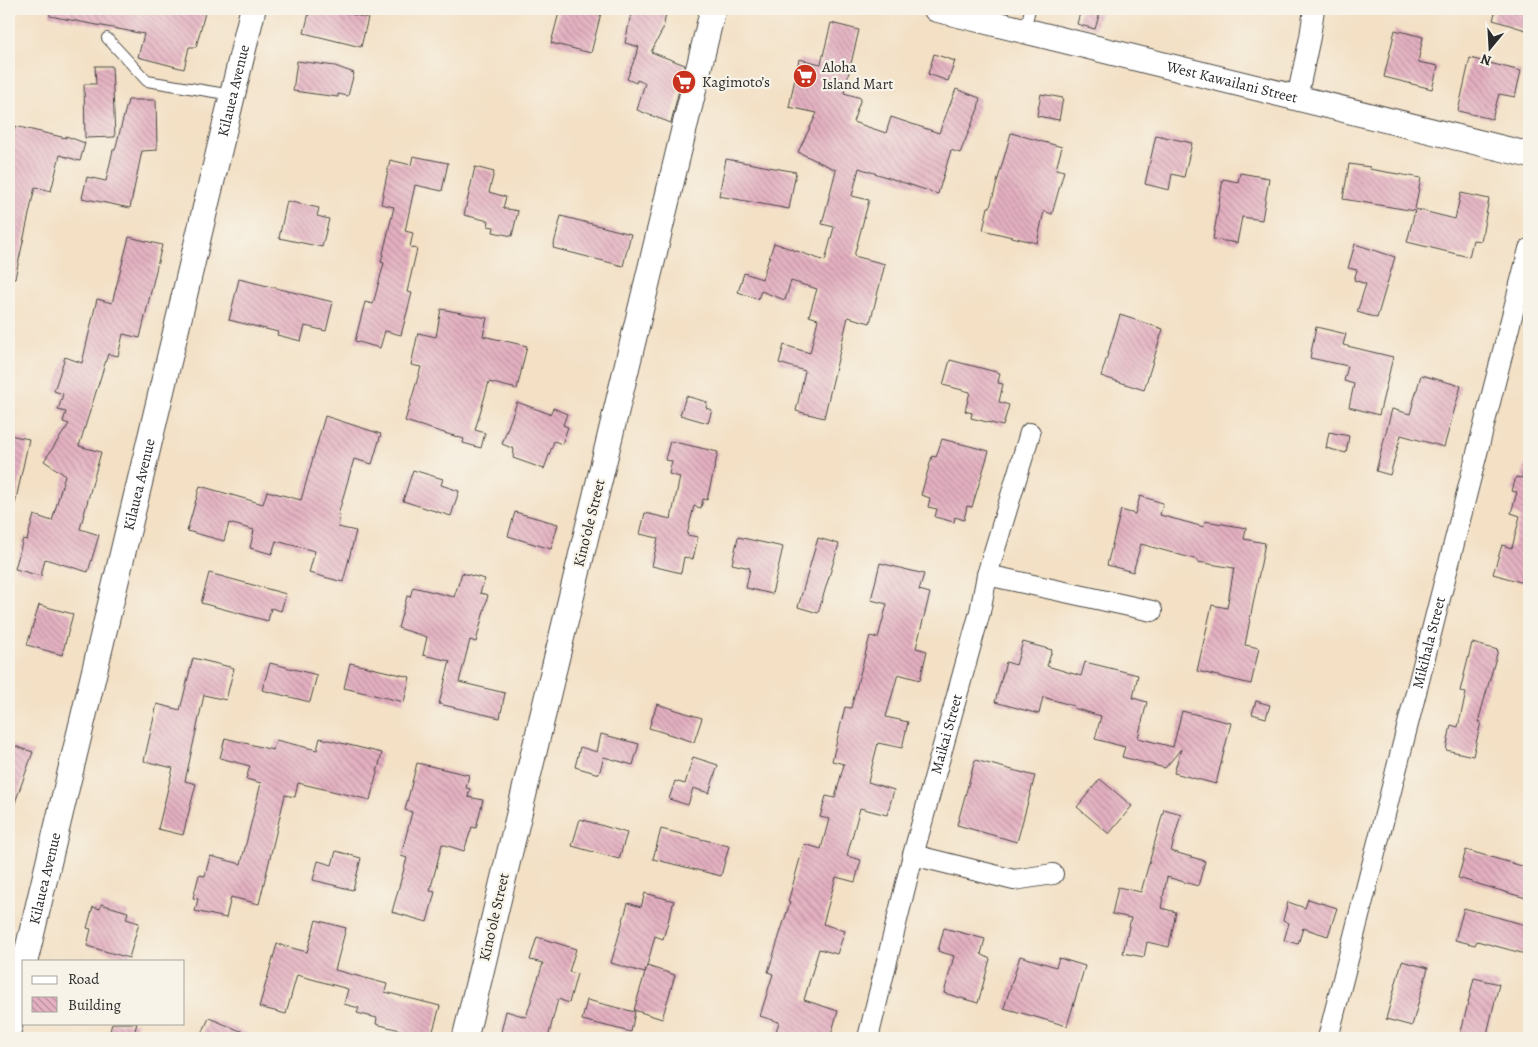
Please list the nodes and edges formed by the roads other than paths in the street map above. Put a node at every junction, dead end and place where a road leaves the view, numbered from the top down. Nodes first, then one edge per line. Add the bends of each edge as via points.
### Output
1 (253, 9) edge
2 (713, 9) edge
3 (936, 9) edge
4 (1314, 9) edge
5 (1028, 20) edge
6 (108, 38) dead end
7 (232, 95) junction
8 (1297, 98) junction
9 (1529, 155) edge
10 (1529, 249) edge
11 (1030, 433) dead end
12 (987, 575) junction
13 (1152, 612) dead end
14 (913, 855) junction
15 (1053, 874) dead end
16 (25, 960) edge
17 (22, 973) edge
18 (9, 1028) edge
19 (465, 1038) edge
20 (868, 1038) edge
21 (1328, 1038) edge

1 - 7 street, Kilauea Avenue
2 - 19 street, Kinoʻole Street
3 - 5 street, West Kawailani Street
4 - 8 street
5 - 8 street, West Kawailani Street
6 - 7 lane via 147,81
7 - 16 street, Kilauea Avenue
8 - 9 street, West Kawailani Street
10 - 21 street, Mikihala Street
11 - 12 street, Maikai Street
12 - 13 street
12 - 14 street, Maikai Street via 980,612
14 - 15 street via 1014,880
14 - 20 street, Maikai Street
17 - 18 street

